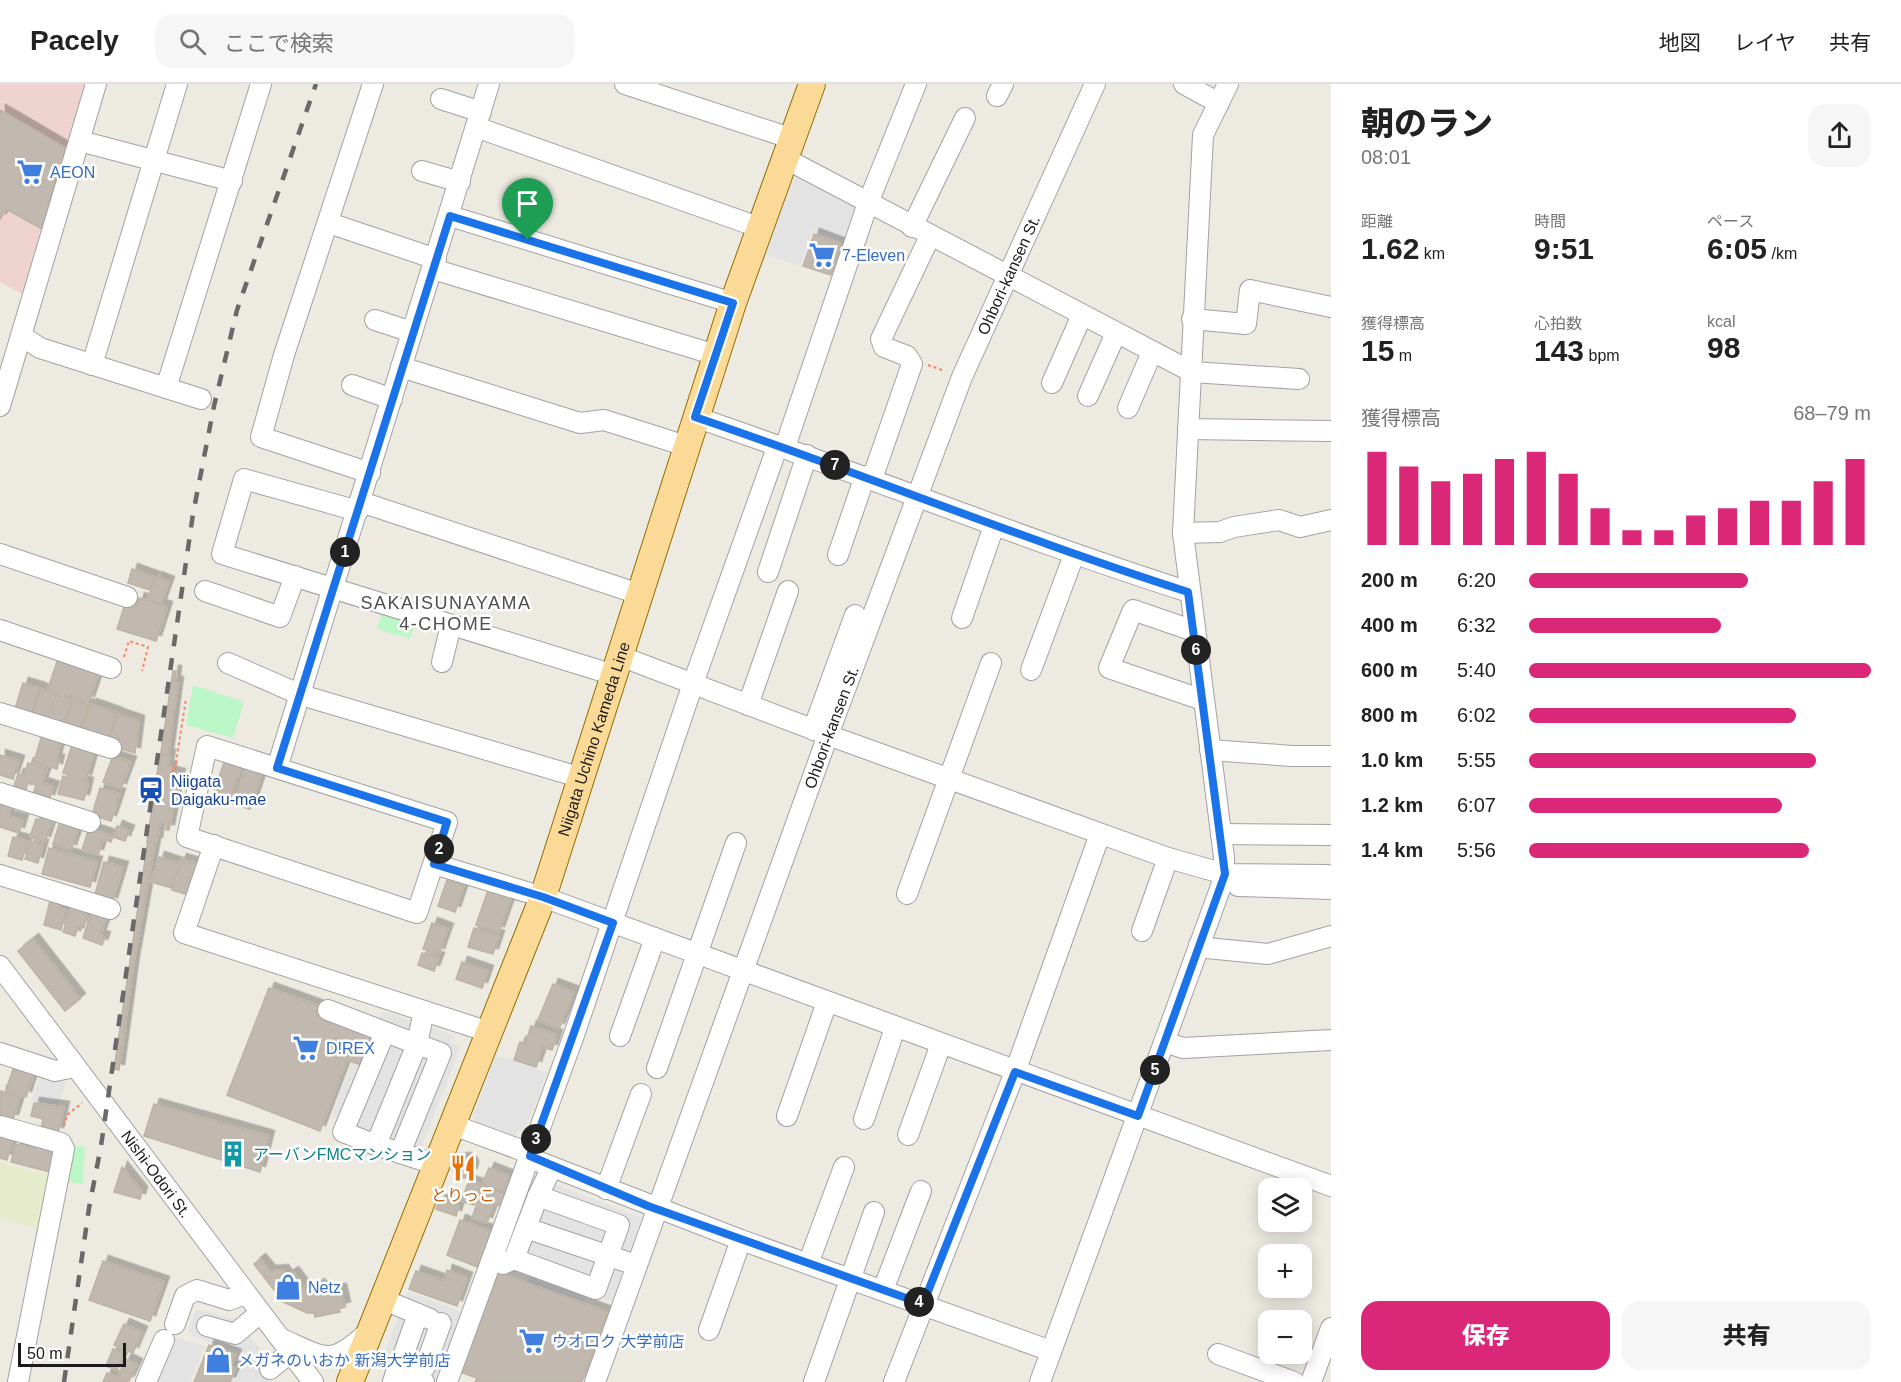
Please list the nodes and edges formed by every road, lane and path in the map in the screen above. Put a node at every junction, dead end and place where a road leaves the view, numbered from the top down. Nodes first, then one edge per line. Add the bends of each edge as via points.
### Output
1 (96, 84) edge
2 (177, 84) edge
3 (261, 84) edge
4 (373, 84) edge
5 (489, 84) edge
6 (625, 84) edge
7 (812, 84) edge
8 (916, 84) edge
9 (1095, 84) edge
10 (1184, 84) edge
11 (1228, 84) edge
12 (441, 99) dead end
13 (1219, 103) junction
14 (965, 118) dead end
15 (479, 119) junction
16 (80, 141) junction
17 (790, 149) junction
18 (153, 161) junction
19 (422, 171) dead end
20 (232, 182) junction
21 (460, 182) junction
22 (868, 203) junction
23 (450, 216) junction
24 (329, 223) junction
25 (912, 227) junction
26 (761, 228) junction
27 (930, 236) junction
28 (434, 264) junction
29 (1007, 275) junction
30 (733, 303) junction
31 (1331, 307) edge
32 (1082, 315) junction
33 (1192, 319) junction
34 (375, 320) dead end
35 (412, 332) junction
36 (1116, 333) junction
37 (23, 337) junction
38 (1152, 352) junction
39 (716, 355) junction
40 (911, 359) junction
41 (92, 365) junction
42 (401, 367) junction
43 (1192, 372) junction
44 (962, 377) junction
45 (1299, 379) dead end
46 (1052, 382) dead end
47 (352, 385) dead end
48 (166, 388) junction
49 (1088, 396) dead end
50 (201, 399) dead end
51 (392, 399) junction
52 (0, 406) edge
53 (1128, 408) dead end
54 (695, 417) junction
55 (1188, 429) junction
56 (1331, 432) edge
57 (686, 446) junction
58 (782, 446) junction
59 (807, 455) junction
60 (370, 473) junction
61 (869, 477) junction
62 (917, 496) junction
63 (360, 507) junction
64 (1331, 520) edge
65 (994, 526) junction
66 (1183, 533) junction
67 (0, 554) edge
68 (838, 555) dead end
69 (1074, 555) junction
70 (768, 572) dead end
71 (295, 576) junction
72 (334, 588) junction
73 (205, 591) dead end
74 (789, 591) dead end
75 (1188, 592) junction
76 (639, 594) junction
77 (127, 597) dead end
78 (855, 615) dead end
79 (962, 618) dead end
80 (451, 625) junction
81 (0, 630) edge
82 (1194, 631) junction
83 (129, 641) dead end
84 (442, 662) dead end
85 (228, 663) dead end
86 (991, 663) dead end
87 (617, 666) junction
88 (111, 668) dead end
89 (1031, 670) dead end
90 (142, 671) dead end
91 (694, 684) junction
92 (301, 695) junction
93 (186, 699) dead end
94 (1203, 700) junction
95 (748, 705) junction
96 (0, 713) edge
97 (820, 733) junction
98 (111, 748) dead end
99 (1210, 750) junction
100 (1331, 756) edge
101 (277, 768) junction
102 (172, 773) dead end
103 (582, 777) junction
104 (950, 779) junction
105 (0, 793) edge
106 (90, 822) dead end
107 (1100, 834) junction
108 (1221, 834) junction
109 (1331, 835) edge
110 (736, 843) dead end
111 (214, 845) junction
112 (1168, 858) junction
113 (434, 864) junction
114 (0, 875) edge
115 (1224, 878) junction
116 (1329, 882) edge
117 (908, 894) dead end
118 (543, 897) junction
119 (110, 909) dead end
120 (613, 923) junction
121 (1142, 931) dead end
122 (1331, 936) edge
123 (655, 939) junction
124 (1199, 945) junction
125 (697, 954) junction
126 (0, 966) edge
127 (744, 972) junction
128 (827, 1002) junction
129 (328, 1010) dead end
130 (424, 1011) junction
131 (895, 1028) junction
132 (385, 1032) junction
133 (489, 1032) junction
134 (620, 1036) dead end
135 (1331, 1040) edge
136 (1165, 1041) junction
137 (417, 1044) junction
138 (941, 1044) junction
139 (0, 1053) edge
140 (75, 1067) junction
141 (657, 1068) dead end
142 (1015, 1072) junction
143 (641, 1094) dead end
144 (81, 1104) dead end
145 (67, 1115) dead end
146 (787, 1116) dead end
147 (1138, 1116) junction
148 (864, 1119) dead end
149 (453, 1125) junction
150 (0, 1126) edge
151 (908, 1135) dead end
152 (376, 1145) junction
153 (400, 1153) junction
154 (530, 1156) junction
155 (437, 1165) junction
156 (552, 1167) junction
157 (844, 1167) dead end
158 (1331, 1186) edge
159 (606, 1189) junction
160 (921, 1191) dead end
161 (538, 1196) junction
162 (630, 1198) junction
163 (657, 1208) junction
164 (874, 1212) dead end
165 (619, 1225) junction
166 (526, 1228) junction
167 (741, 1240) junction
168 (607, 1256) junction
169 (514, 1259) junction
170 (808, 1264) junction
171 (636, 1265) junction
172 (489, 1266) junction
173 (852, 1279) junction
174 (883, 1290) junction
175 (246, 1294) junction
176 (382, 1299) junction
177 (923, 1304) junction
178 (260, 1313) junction
179 (418, 1314) junction
180 (441, 1323) junction
181 (207, 1326) dead end
182 (1331, 1328) edge
183 (709, 1330) dead end
184 (369, 1331) junction
185 (465, 1332) junction
186 (285, 1345) junction
187 (1052, 1351) junction
188 (1218, 1354) dead end
189 (270, 1369) dead end
190 (409, 1376) edge
191 (18, 1382) edge
192 (146, 1382) edge
193 (313, 1382) edge
194 (350, 1382) edge
195 (447, 1382) edge
196 (595, 1382) edge
197 (814, 1382) edge
198 (894, 1382) edge
199 (1040, 1382) edge
200 (1294, 1382) edge
201 (1311, 1382) edge

1 - 16 street
2 - 18 street
3 - 20 street
4 - 24 street
5 - 15 street
6 - 17 street
7 - 17 main road, Niigata Uchino Kameda Line
8 - 22 street
9 - 29 street, Ohbori-kansen St.
10 - 13 street
11 - 13 street
12 - 15 street
13 - 33 street via 1203,135
14 - 25 street
15 - 21 street
15 - 26 street
16 - 18 street
16 - 37 street
17 - 22 street
17 - 26 main road, Niigata Uchino Kameda Line
18 - 20 street
18 - 41 street
19 - 21 street
20 - 48 street
21 - 23 street
22 - 25 street
22 - 58 street
23 - 28 street
23 - 30 street
24 - 28 street
24 - 60 street via 261,437
25 - 27 street
26 - 30 main road, Niigata Uchino Kameda Line
27 - 29 street
27 - 40 street via 881,339 884,347
28 - 35 street
28 - 39 street
29 - 32 street
29 - 44 street, Ohbori-kansen St.
30 - 39 main road, Niigata Uchino Kameda Line
31 - 33 street via 1250,290 1246,324
32 - 36 street
32 - 46 street
33 - 43 street
34 - 35 street
35 - 42 street
36 - 38 street
36 - 49 street
37 - 41 street via 40,348
37 - 52 street
38 - 43 street
38 - 53 street
39 - 54 main road, Niigata Uchino Kameda Line
40 - 44 path
40 - 61 street
41 - 48 street
42 - 51 street
42 - 57 street via 580,423 604,420
43 - 45 street
43 - 55 street
44 - 62 street, Ohbori-kansen St.
47 - 51 street
48 - 50 street
51 - 60 street
54 - 57 main road, Niigata Uchino Kameda Line
54 - 58 street
55 - 56 street
55 - 66 street
57 - 76 main road, Niigata Uchino Kameda Line
58 - 59 street
58 - 91 street
59 - 61 street
59 - 70 street
60 - 63 street
61 - 62 street
61 - 68 street
62 - 65 street
62 - 97 street, Ohbori-kansen St.
63 - 71 street via 244,479 222,554
63 - 72 street
63 - 76 street
64 - 66 street via 1300,527 1279,520 1220,532
65 - 69 street
65 - 79 street
66 - 75 street
67 - 77 street
69 - 75 street
69 - 89 street
71 - 72 street
71 - 73 street via 280,617
72 - 80 street
72 - 92 street
74 - 95 street
75 - 82 street
76 - 87 main road, Niigata Uchino Kameda Line
78 - 97 street
80 - 84 street
80 - 87 street
81 - 88 street
82 - 94 street
82 - 94 street via 1133,610 1109,668
83 - 90 path via 148,647
85 - 92 street
86 - 104 street
87 - 91 street
87 - 103 main road, Niigata Uchino Kameda Line
91 - 95 street
91 - 120 street
92 - 101 street
92 - 103 street
93 - 102 path
94 - 99 street
95 - 97 street
96 - 98 street
97 - 104 street
97 - 127 street, Ohbori-kansen St.
99 - 100 street
99 - 108 street
101 - 111 street via 207,746 187,837
101 - 113 street via 447,822
103 - 118 main road, Niigata Uchino Kameda Line
104 - 107 street
104 - 117 street
105 - 106 street
107 - 112 street
107 - 142 street
108 - 109 street
108 - 115 street
110 - 125 street
111 - 113 street via 417,913
111 - 130 street via 184,933
112 - 115 street
112 - 121 street
113 - 118 street
114 - 119 street
115 - 116 street
115 - 124 street
118 - 120 street
118 - 133 main road, Niigata Uchino Kameda Line
120 - 123 street
120 - 154 street
122 - 124 street via 1268,954
123 - 125 street
123 - 134 street
124 - 136 street
125 - 127 street
125 - 141 street
126 - 140 street, Nishi-Odori St.
127 - 128 street
127 - 163 street, Ohbori-kansen St.
128 - 131 street
128 - 146 street
129 - 132 street
130 - 133 street
130 - 137 street
131 - 138 street
131 - 148 street
132 - 137 street
132 - 152 street via 343,1132
133 - 149 main road, Niigata Uchino Kameda Line
135 - 136 street via 1183,1048
136 - 147 street
137 - 152 street
137 - 153 street via 441,1053
138 - 142 street
138 - 151 street
139 - 140 street via 54,1074
140 - 175 street, Nishi-Odori St.
142 - 147 street
142 - 177 street
143 - 159 street
144 - 145 path
147 - 158 street
147 - 187 street
149 - 154 street
149 - 155 main road, Niigata Uchino Kameda Line
150 - 191 street via 61,1143 64,1149
152 - 153 street
153 - 155 street
154 - 156 street
154 - 172 street
155 - 176 main road, Niigata Uchino Kameda Line
156 - 159 street
156 - 161 street
157 - 170 street
159 - 162 street
160 - 174 street
161 - 165 street
161 - 166 street
162 - 163 street
162 - 165 street
163 - 167 street
163 - 171 street, Ohbori-kansen St.
164 - 173 street
165 - 168 street
166 - 168 street
166 - 169 street
167 - 170 street
167 - 183 street
168 - 169 street via 596,1288
168 - 171 street
169 - 172 street
170 - 173 street
171 - 196 street, Ohbori-kansen St.
172 - 185 street
173 - 174 street
173 - 197 street
174 - 177 street
175 - 178 street, Nishi-Odori St.
175 - 192 street via 229,1300 197,1290 185,1296
176 - 179 street
176 - 184 main road, Niigata Uchino Kameda Line
177 - 187 street
177 - 198 street
178 - 181 street via 234,1334
178 - 186 street, Nishi-Odori St.
179 - 180 street
179 - 190 street via 402,1359
180 - 185 street
180 - 190 street via 425,1367
182 - 201 street
184 - 186 street via 347,1351 332,1357
184 - 194 main road, Niigata Uchino Kameda Line
185 - 195 street
186 - 189 street
186 - 193 street, Nishi-Odori St.
187 - 199 street
188 - 200 street

